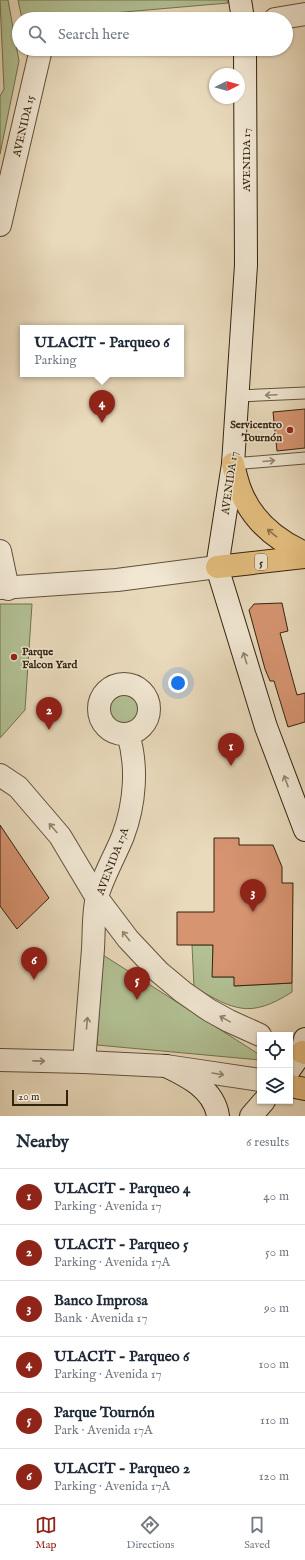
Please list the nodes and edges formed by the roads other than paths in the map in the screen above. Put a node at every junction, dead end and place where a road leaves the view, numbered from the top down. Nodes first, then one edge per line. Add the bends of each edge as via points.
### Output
1 (240, 0) edge
2 (242, 12) edge
3 (305, 14) edge
4 (293, 16) edge
5 (39, 56) edge
6 (245, 56) edge
7 (0, 225) edge
8 (305, 393) edge
9 (238, 396) junction
10 (305, 458) edge
11 (233, 464) junction
12 (0, 552) edge
13 (305, 552) edge
14 (305, 557) edge
15 (217, 567) junction
16 (4, 589) edge
17 (128, 734) dead end
18 (0, 776) edge
19 (305, 830) edge
20 (97, 898) junction
21 (257, 1034) edge
22 (0, 1060) edge
23 (84, 1062) junction
24 (166, 1066) junction
25 (257, 1080) edge
26 (293, 1087) edge
27 (305, 1089) edge
28 (261, 1104) edge
29 (218, 1116) edge
30 (251, 1116) edge

1 - 2 street
3 - 4 street
5 - 7 street, AVENIDA 15
6 - 9 street, AVENIDA 17 via 246,265
8 -> 9 lane
9 - 11 street, AVENIDA 17
11 -> 10 lane
13 -> 11 main road via 290,546 268,531 252,512 240,489
11 - 15 street, AVENIDA 17
12 - 16 street
14 - 15 main road, 5
15 - 16 street via 117,580
19 -> 15 street, AVENIDA 17 via 266,727
17 - 20 street, AVENIDA 17A via 134,760 134,784 129,814
20 -> 18 street via 60,836 18,788
21 -> 20 street via 209,1010 159,972 128,939
23 -> 20 street, AVENIDA 17A
22 -> 23 street
23 - 24 street
24 -> 25 street
24 - 29 street via 199,1084 210,1097
26 - 27 main road
28 - 30 street

